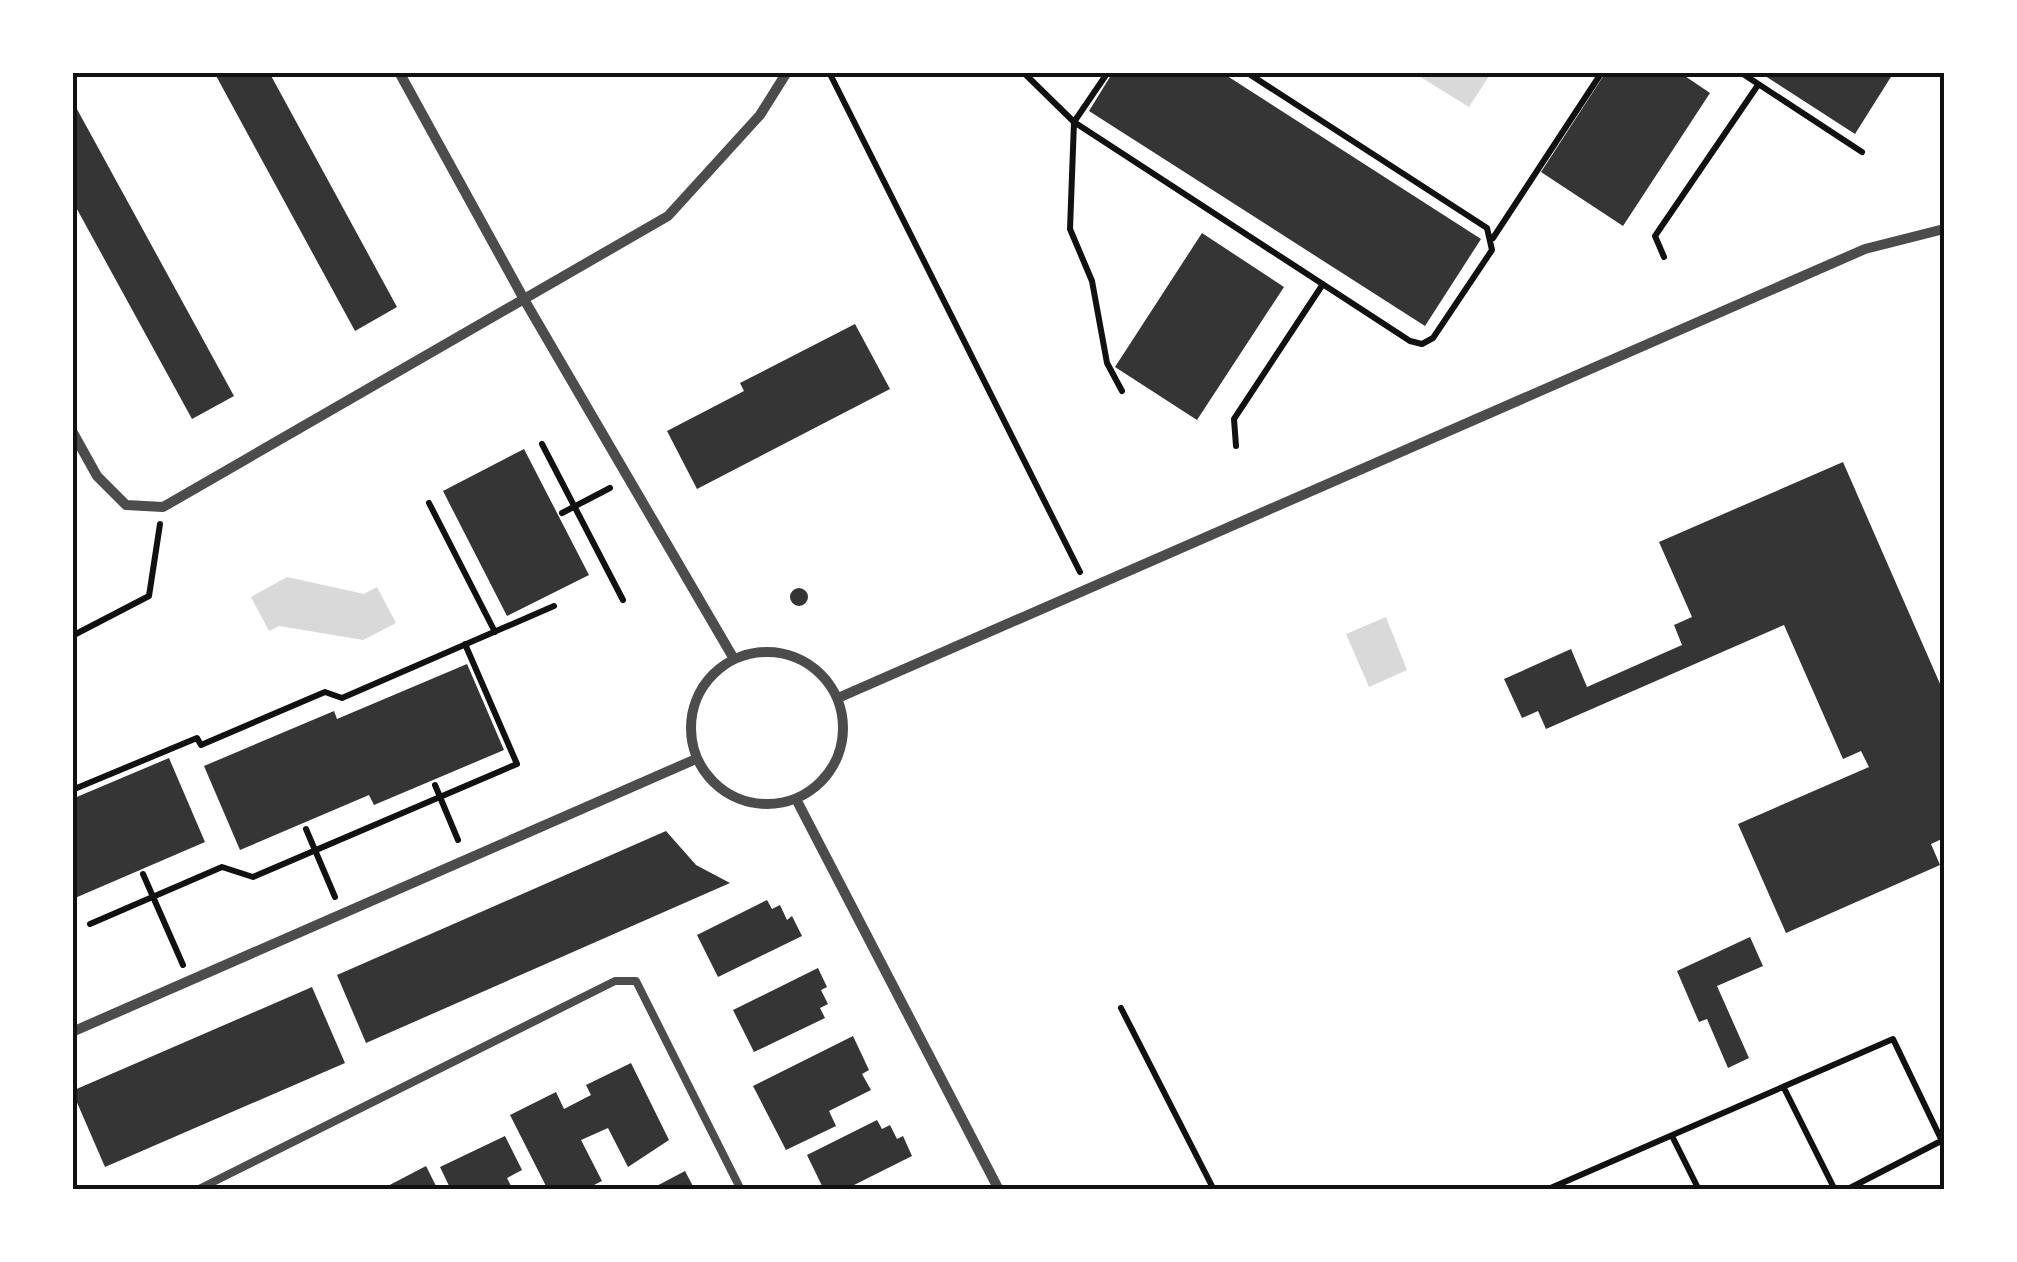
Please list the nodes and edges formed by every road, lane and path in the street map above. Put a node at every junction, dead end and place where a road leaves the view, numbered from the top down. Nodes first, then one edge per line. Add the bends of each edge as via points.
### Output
1 (399, 72) edge
2 (786, 72) edge
3 (829, 72) edge
4 (1023, 72) edge
5 (1108, 72) edge
6 (1246, 72) edge
7 (1602, 72) edge
8 (1740, 72) edge
9 (1758, 84) junction
10 (1074, 122) junction
11 (1862, 152) dead end
12 (1944, 228) edge
13 (1492, 239) junction
14 (1664, 257) dead end
15 (1323, 284) junction
16 (524, 302) junction
17 (1122, 391) dead end
18 (72, 431) edge
19 (542, 444) dead end
20 (1236, 446) dead end
21 (628, 478) junction
22 (428, 503) dead end
23 (163, 507) junction
24 (574, 507) junction
25 (562, 513) dead end
26 (1089, 588) junction
27 (623, 600) dead end
28 (554, 606) dead end
29 (495, 632) junction
30 (72, 636) edge
31 (466, 644) junction
32 (734, 659) junction
33 (838, 698) junction
34 (696, 758) junction
35 (435, 786) dead end
36 (72, 790) edge
37 (440, 797) junction
38 (796, 799) junction
39 (306, 829) dead end
40 (315, 850) junction
41 (466, 859) junction
42 (143, 874) dead end
43 (154, 897) junction
44 (342, 914) junction
45 (90, 924) dead end
46 (190, 980) junction
47 (1121, 1008) dead end
48 (75, 1029) edge
49 (1784, 1088) junction
50 (1673, 1138) junction
51 (1943, 1140) edge
52 (197, 1190) edge
53 (741, 1190) edge
54 (999, 1190) edge
55 (1214, 1190) edge
56 (1546, 1190) edge
57 (1699, 1190) edge
58 (1835, 1190) edge
59 (1846, 1190) edge

1 - 16 street
2 - 16 street via 760,115 668,216
3 - 26 path
4 - 10 path
5 - 10 path
6 - 13 path via 1487,228
7 - 13 path
8 - 9 path
9 - 11 path
9 - 14 path via 1654,236
10 - 15 path
10 - 17 path via 1070,229 1092,281 1107,363
12 - 26 street via 1864,248
13 - 15 path via 1492,250 1433,338 1422,344
15 - 20 path via 1234,419
16 - 21 street
16 - 23 street
18 - 23 street via 97,476 126,505
19 - 24 path
21 - 24 path
21 - 32 street
22 - 29 path
23 - 30 path via 149,596
24 - 25 path
24 - 27 path
26 - 33 street
28 - 29 path
29 - 31 path
31 - 36 path via 342,698 325,692 201,746 197,738
31 - 37 path via 516,764
32 - 33 street via 782,653 824,677
32 - 34 street via 696,702
33 - 38 street via 842,746 817,787
34 - 38 street via 709,778 738,798 772,804
34 - 41 street
35 - 37 path
37 - 40 path
37 - 41 path
38 - 54 street
39 - 40 path
40 - 43 path via 253,877 222,867
40 - 44 path
41 - 44 street
42 - 43 path
43 - 45 path
43 - 46 path
44 - 46 street
46 - 48 street
47 - 55 path
49 - 50 path
49 - 51 path via 1893,1040
49 - 58 path
50 - 56 path
50 - 57 path
51 - 59 path
52 - 53 lane via 615,981 636,981

